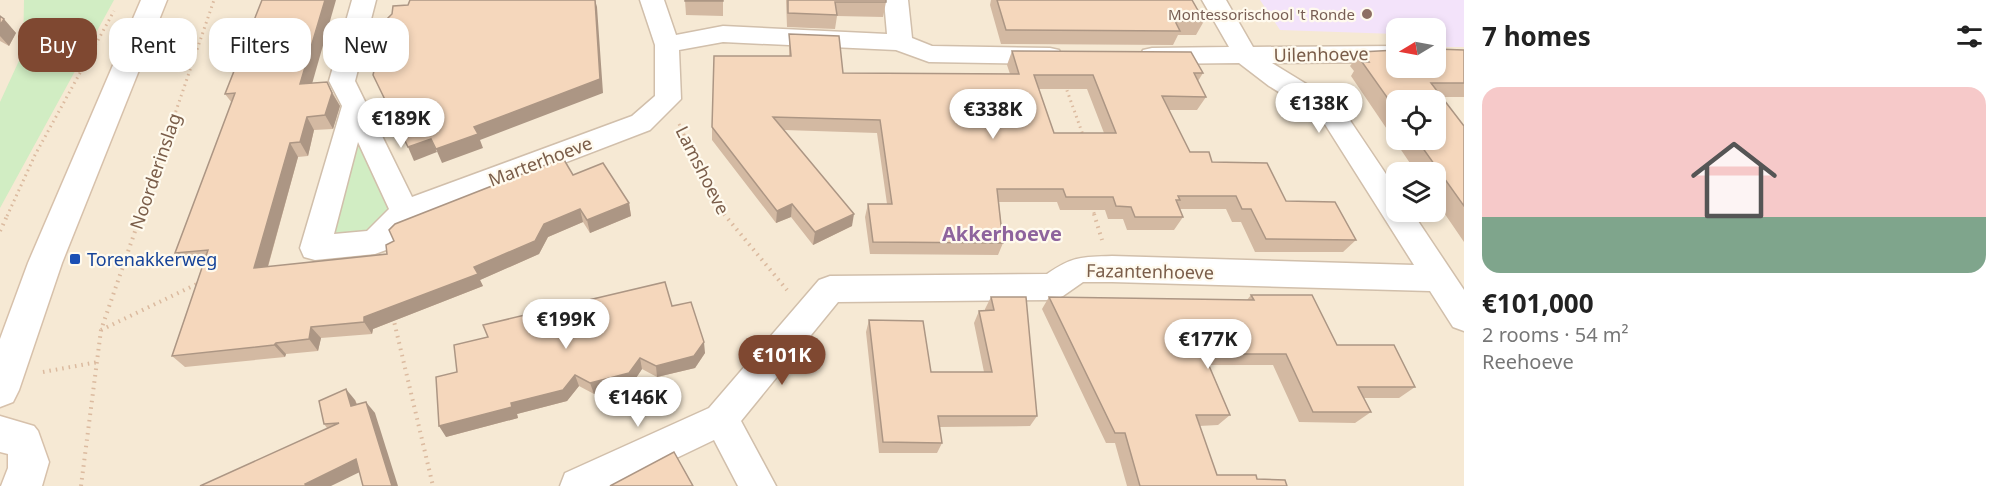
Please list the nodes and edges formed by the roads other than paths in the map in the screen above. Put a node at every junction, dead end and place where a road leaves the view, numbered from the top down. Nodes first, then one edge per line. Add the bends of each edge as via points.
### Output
1 (154, 0) edge
2 (364, 0) edge
3 (651, 0) edge
4 (896, 0) edge
5 (1214, 0) edge
6 (900, 42) junction
7 (667, 45) junction
8 (1386, 54) edge
9 (1067, 56) edge
10 (1126, 56) edge
11 (1246, 56) junction
12 (355, 106) junction
13 (1386, 194) edge
14 (405, 212) junction
15 (1404, 222) edge
16 (1438, 278) junction
17 (1464, 317) edge
18 (1, 385) edge
19 (721, 419) junction
20 (0, 434) edge
21 (21, 486) edge
22 (578, 486) edge
23 (758, 486) edge

1 - 18 main road via 45,263
2 - 12 street via 342,81
3 - 7 street
4 - 6 street
5 - 11 street
6 - 7 street via 723,34
6 - 9 street via 929,54
7 - 14 street, Marterhoeve via 668,99 641,123
8 - 11 street, Uilenhoeve
10 - 11 street, Uilenhoeve
11 - 13 street via 1330,111
12 - 14 street
12 - 14 street, Marterhoeve via 315,248 375,242
15 - 16 street
16 - 17 street
16 - 19 street, Fazantenhoeve via 1112,269 1077,270 1052,286 830,289
19 - 22 street
19 - 23 street
20 - 21 main road via 20,439 29,450 29,467

